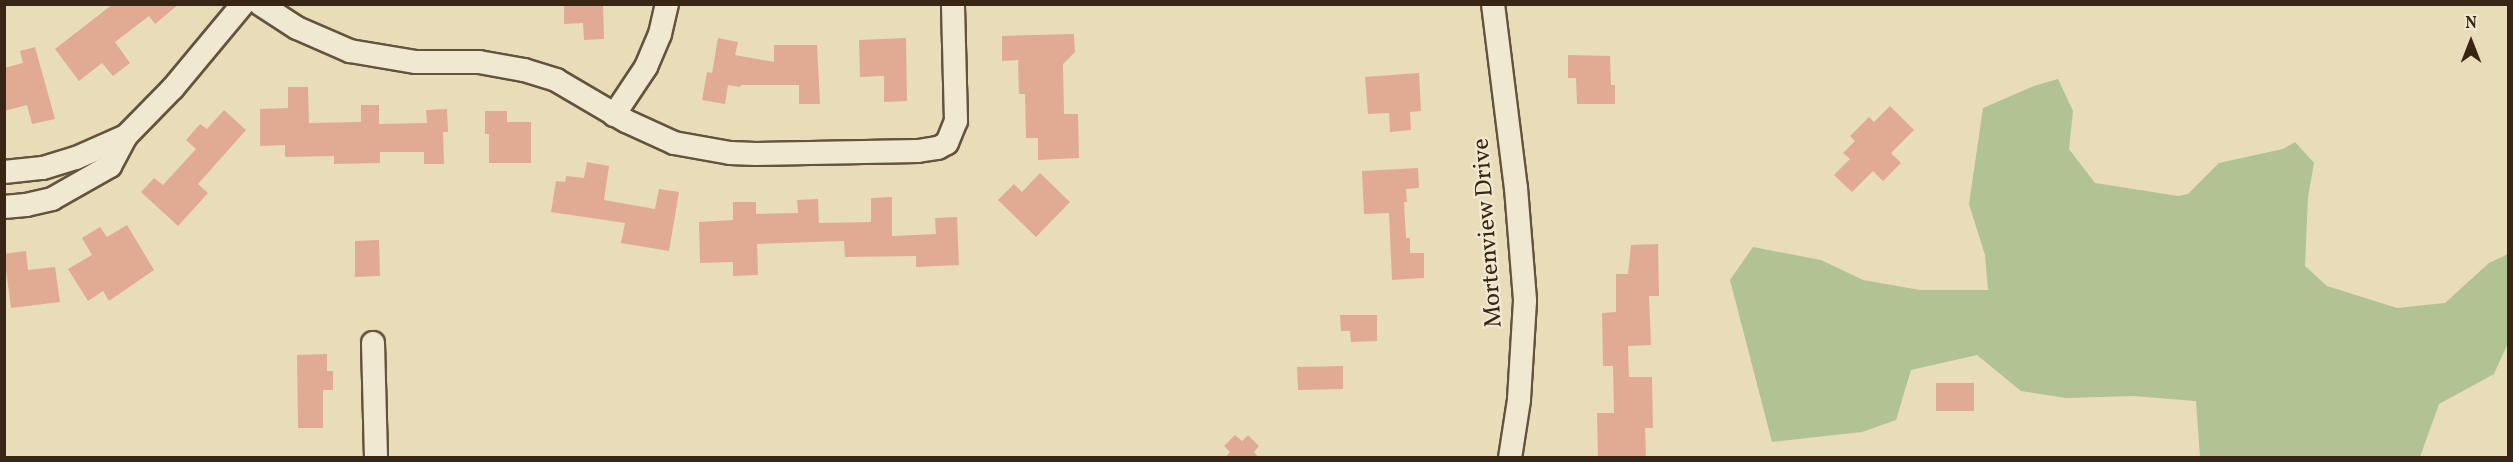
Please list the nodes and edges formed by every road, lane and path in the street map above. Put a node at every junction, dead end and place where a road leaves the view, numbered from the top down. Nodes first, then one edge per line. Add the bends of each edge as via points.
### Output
1 (243, 4) edge
2 (261, 4) edge
3 (667, 4) edge
4 (953, 4) edge
5 (1493, 4) edge
6 (614, 115) junction
7 (126, 136) junction
8 (42, 168) junction
9 (4, 172) edge
10 (52, 199) junction
11 (4, 207) edge
12 (373, 343) dead end
13 (376, 458) edge
14 (1510, 458) edge

1 - 7 street
2 - 6 street via 297,28 350,51 416,62 508,66 556,80
3 - 6 street via 646,67
4 - 6 street via 956,120 947,143 938,148 730,153 674,142
5 - 14 street, Mortenview Drive via 1516,188 1525,301 1519,400
7 - 8 street
7 - 10 street via 110,166
8 - 9 street
8 - 10 street
10 - 11 street
12 - 13 street

